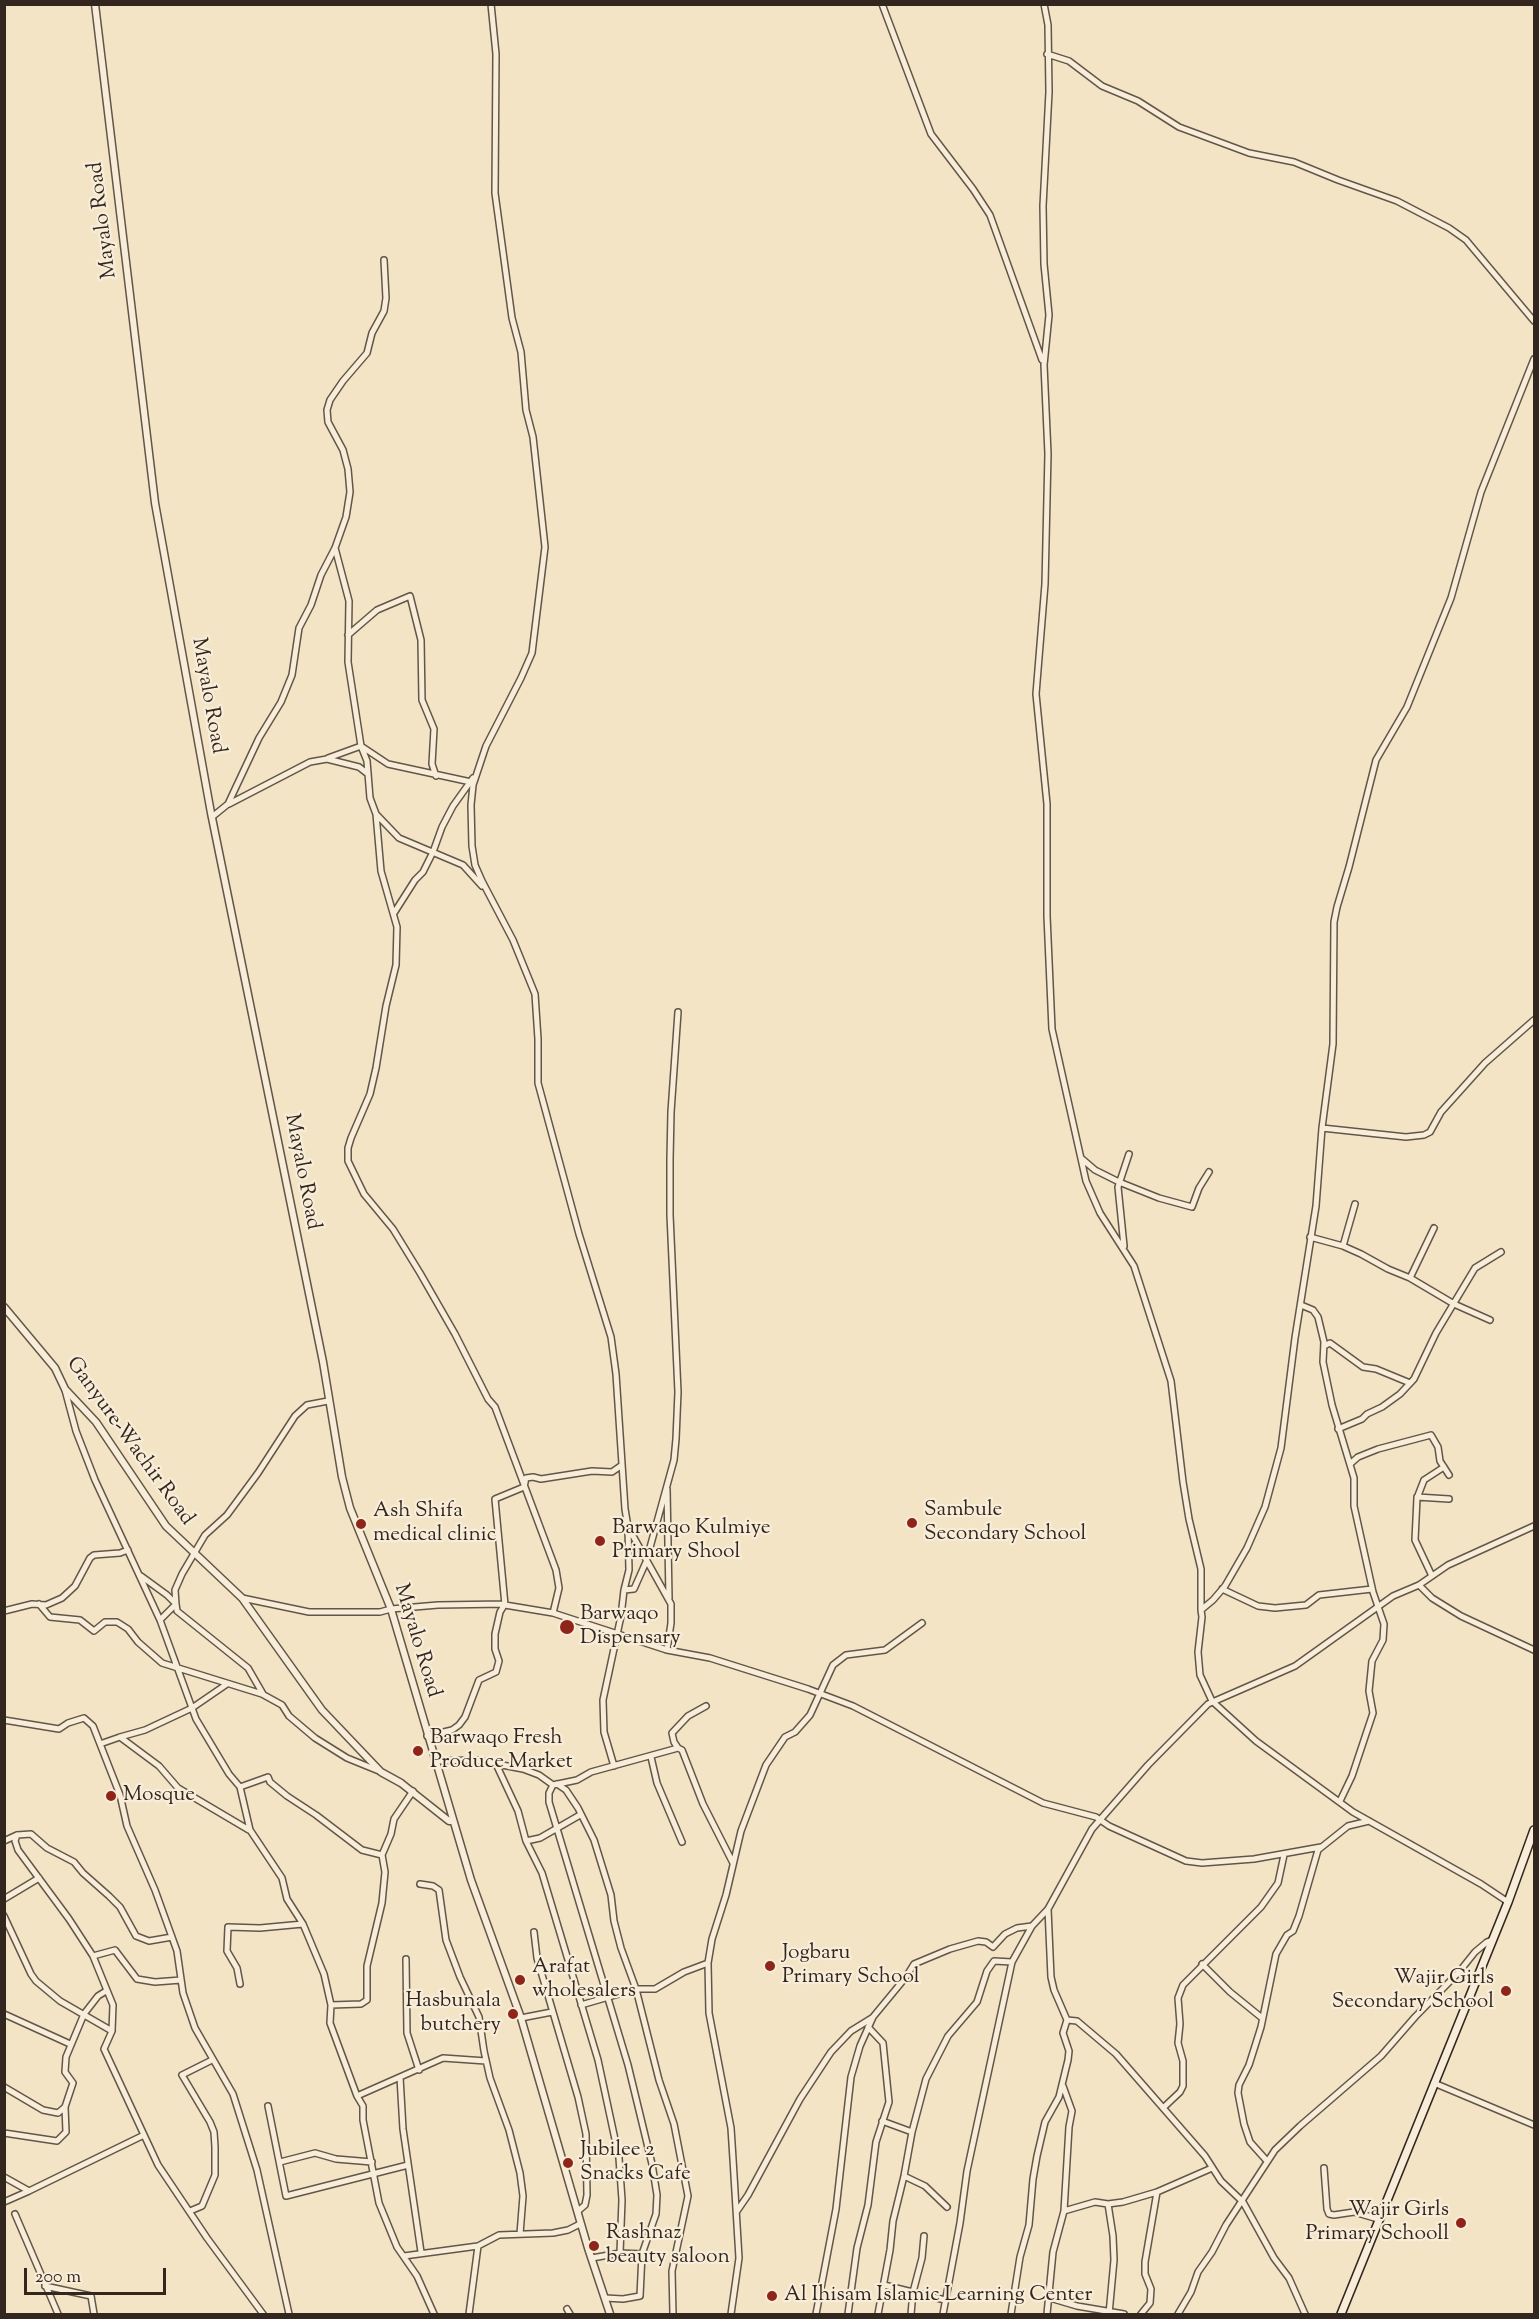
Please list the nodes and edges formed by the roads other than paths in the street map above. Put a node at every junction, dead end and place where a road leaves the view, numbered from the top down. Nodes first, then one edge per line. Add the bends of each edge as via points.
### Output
1 (95, 4) edge
2 (491, 4) edge
3 (882, 4) edge
4 (1044, 4) edge
5 (1047, 54) junction
6 (384, 260) dead end
7 (1534, 321) edge
8 (1534, 359) edge
9 (1044, 365) junction
10 (335, 548) junction
11 (348, 635) junction
12 (361, 746) junction
13 (327, 759) junction
14 (368, 774) junction
15 (476, 774) junction
16 (436, 776) junction
17 (471, 782) junction
18 (228, 804) junction
19 (376, 814) junction
20 (212, 817) junction
21 (433, 852) junction
22 (491, 896) junction
23 (394, 913) junction
24 (678, 1012) dead end
25 (1534, 1020) edge
26 (1322, 1128) junction
27 (1128, 1154) dead end
28 (1081, 1158) junction
29 (1209, 1172) dead end
30 (1119, 1182) junction
31 (1355, 1204) dead end
32 (1434, 1228) dead end
33 (1310, 1237) junction
34 (1343, 1246) junction
35 (1124, 1248) junction
36 (1501, 1252) dead end
37 (1410, 1278) junction
38 (1454, 1304) junction
39 (1301, 1305) junction
40 (4, 1307) edge
41 (1490, 1320) dead end
42 (1324, 1346) junction
43 (1410, 1383) junction
44 (65, 1389) junction
45 (328, 1401) junction
46 (1338, 1429) junction
47 (1350, 1464) junction
48 (622, 1465) junction
49 (1443, 1467) junction
50 (1449, 1475) dead end
51 (666, 1484) junction
52 (524, 1487) junction
53 (1418, 1497) junction
54 (1449, 1499) dead end
55 (1534, 1526) edge
56 (628, 1527) junction
57 (129, 1550) junction
58 (194, 1553) junction
59 (646, 1562) junction
60 (138, 1574) junction
61 (1432, 1576) junction
62 (1419, 1585) junction
63 (1222, 1589) junction
64 (1372, 1589) junction
65 (624, 1590) junction
66 (242, 1598) junction
67 (669, 1598) junction
68 (39, 1604) junction
69 (176, 1604) junction
70 (505, 1604) junction
71 (1378, 1606) junction
72 (391, 1609) junction
73 (1201, 1610) junction
74 (4, 1611) edge
75 (553, 1613) junction
76 (160, 1620) junction
77 (922, 1623) dead end
78 (617, 1634) junction
79 (667, 1650) junction
80 (1534, 1650) edge
81 (177, 1666) junction
82 (227, 1684) junction
83 (821, 1694) junction
84 (264, 1696) junction
85 (1212, 1701) junction
86 (706, 1706) dead end
87 (192, 1708) junction
88 (4, 1720) edge
89 (427, 1736) junction
90 (120, 1737) junction
91 (100, 1744) junction
92 (678, 1748) junction
93 (651, 1757) junction
94 (434, 1761) junction
95 (496, 1764) junction
96 (614, 1766) junction
97 (381, 1772) junction
98 (555, 1784) junction
99 (240, 1787) junction
100 (413, 1791) junction
101 (1340, 1801) junction
102 (580, 1815) junction
103 (453, 1821) junction
104 (1100, 1821) junction
105 (1369, 1821) junction
106 (250, 1830) junction
107 (557, 1830) junction
108 (1534, 1830) edge
109 (17, 1834) junction
110 (4, 1841) edge
111 (526, 1841) junction
112 (682, 1842) dead end
113 (1321, 1847) junction
114 (382, 1854) junction
115 (1284, 1855) junction
116 (733, 1863) junction
117 (39, 1878) junction
118 (420, 1884) dead end
119 (4, 1899) edge
120 (1508, 1902) junction
121 (1048, 1909) junction
122 (4, 1916) edge
123 (303, 1924) junction
124 (1032, 1926) junction
125 (534, 1932) dead end
126 (172, 1937) junction
127 (1492, 1940) junction
128 (993, 1947) junction
129 (93, 1956) junction
130 (406, 1959) dead end
131 (994, 1961) junction
132 (1012, 1962) junction
133 (708, 1963) junction
134 (1202, 1964) junction
135 (181, 1980) junction
136 (240, 1984) dead end
137 (636, 1989) junction
138 (106, 1991) junction
139 (608, 1997) junction
140 (331, 2005) junction
141 (581, 2005) junction
142 (552, 2012) junction
143 (4, 2014) edge
144 (84, 2014) junction
145 (873, 2017) junction
146 (521, 2018) junction
147 (1262, 2018) junction
148 (1067, 2020) junction
149 (868, 2027) junction
150 (112, 2031) junction
151 (70, 2044) junction
152 (212, 2060) junction
153 (486, 2061) junction
154 (419, 2070) junction
155 (400, 2077) junction
156 (1434, 2083) junction
157 (1063, 2086) junction
158 (4, 2087) edge
159 (357, 2096) junction
160 (268, 2106) dead end
161 (65, 2107) junction
162 (1163, 2108) junction
163 (882, 2121) junction
164 (1534, 2125) edge
165 (912, 2132) junction
166 (4, 2133) edge
167 (144, 2135) junction
168 (1267, 2161) junction
169 (280, 2162) junction
170 (372, 2162) junction
171 (408, 2165) junction
172 (1212, 2168) junction
173 (1324, 2168) dead end
174 (375, 2173) junction
175 (904, 2176) junction
176 (4, 2177) edge
177 (28, 2191) junction
178 (1157, 2192) junction
179 (4, 2202) edge
180 (1243, 2202) junction
181 (1108, 2204) junction
182 (947, 2207) dead end
183 (190, 2211) junction
184 (578, 2211) junction
185 (737, 2211) junction
186 (1064, 2211) junction
187 (15, 2214) dead end
188 (1378, 2219) junction
189 (580, 2224) junction
190 (520, 2234) junction
191 (924, 2236) dead end
192 (478, 2246) junction
193 (421, 2252) junction
194 (620, 2253) junction
195 (642, 2254) junction
196 (404, 2256) junction
197 (592, 2258) junction
198 (884, 2285) junction
199 (45, 2286) junction
200 (913, 2292) junction
201 (605, 2298) junction
202 (1050, 2298) junction
203 (945, 2300) junction
204 (1077, 2306) junction
205 (1109, 2313) edge
206 (58, 2314) edge
207 (94, 2314) edge
208 (263, 2314) edge
209 (289, 2314) edge
210 (434, 2314) edge
211 (469, 2314) edge
212 (610, 2314) edge
213 (673, 2314) edge
214 (731, 2314) edge
215 (816, 2314) edge
216 (848, 2314) edge
217 (878, 2314) edge
218 (910, 2314) edge
219 (943, 2314) edge
220 (1011, 2314) edge
221 (1047, 2314) edge
222 (1076, 2314) edge
223 (1124, 2314) edge
224 (1141, 2314) edge
225 (1178, 2314) edge
226 (1305, 2314) edge
227 (1341, 2314) edge

1 - 20 street, Mayalo Road via 155,503
2 - 15 street via 496,54 495,193 512,318 521,352 545,547 532,652
3 - 9 street via 931,134 990,215
4 - 5 street
5 - 7 street via 1064,58 1102,86 1137,101 1179,127 1249,153 1294,162 1397,201 1449,228 1466,240
5 - 9 street via 1043,206 1049,315
6 - 10 street via 384,311 374,327 367,353 342,381 327,410 328,422 343,450 350,492
8 - 26 street via 1481,492 1451,598 1407,707 1376,760 1336,912 1333,1044
9 - 28 street via 1048,454 1044,600 1036,694 1047,804 1048,972 1054,1042
10 - 11 street via 349,601
10 - 18 street via 299,628 292,675
11 - 12 street via 348,662
11 - 16 street via 377,610 410,596 421,640 422,700 434,729 432,764
12 - 13 street
12 - 14 street
12 - 16 street via 388,764
13 - 14 street via 359,767
13 - 18 street via 310,762
14 - 19 street
15 - 17 street
15 - 22 street via 471,805 472,846 475,865
16 - 17 street
17 - 21 street via 442,827
18 - 20 street
19 - 21 street via 399,838
19 - 23 street via 381,871
20 - 45 street, Mayalo Road via 321,1350
21 - 22 street via 463,865
21 - 23 street
22 - 48 street via 535,994 538,1083 611,1337
23 - 52 street via 397,951 392,985 370,1094 351,1138 348,1161 364,1194 393,1229 420,1273 495,1407
24 - 51 street via 670,1192 678,1413 674,1460
25 - 26 street via 1485,1063 1441,1112 1430,1132 1406,1137
26 - 33 street
27 - 30 street
28 - 30 street
28 - 35 street via 1091,1196
29 - 30 street via 1192,1207
30 - 35 street
31 - 34 street
32 - 37 street
33 - 34 street
33 - 39 street
34 - 37 street
35 - 73 street via 1139,1280 1171,1381 1189,1519 1202,1569
36 - 38 street via 1475,1269
37 - 38 street
38 - 41 street
38 - 43 street
39 - 42 street via 1318,1317
39 - 63 street via 1278,1461 1265,1508
40 - 44 street, Ganyure-Wachir Road via 55,1368
42 - 43 street via 1330,1343 1363,1367
42 - 46 street via 1323,1362
43 - 46 street via 1382,1407
44 - 57 street via 95,1480
44 - 58 street, Ganyure-Wachir Road via 96,1422 166,1526
45 - 58 street via 307,1406 295,1416 258,1473 226,1515 205,1534
45 - 72 street, Mayalo Road via 350,1508
46 - 47 street
47 - 49 street via 1378,1449 1431,1435
47 - 64 street via 1354,1506
48 - 52 street via 612,1472 526,1478
48 - 56 street
49 - 50 street
49 - 53 street via 1424,1480
51 - 59 street
51 - 67 street
52 - 70 street via 495,1499
52 - 75 street via 558,1578
53 - 54 street
53 - 61 street via 1415,1540
55 - 61 street
56 - 59 street
56 - 65 street
57 - 60 street
57 - 68 street via 94,1555 69,1593 46,1605
58 - 66 street, Ganyure-Wachir Road
58 - 69 street via 175,1590
59 - 65 street via 634,1589
59 - 67 street
60 - 69 street
60 - 76 street
61 - 62 street
62 - 71 street
62 - 80 street via 1461,1617
63 - 64 street via 1258,1606 1275,1608 1306,1605 1319,1595
63 - 73 street
64 - 71 street
65 - 78 street
66 - 72 street via 309,1612
66 - 97 street, Ganyure-Wachir Road via 322,1710
67 - 79 street
68 - 74 street
68 - 81 street via 50,1617 80,1620 94,1631 105,1622 117,1622 162,1663
69 - 76 street
69 - 84 street via 177,1611 248,1668
70 - 72 street
70 - 75 street
70 - 89 street via 495,1634 499,1661 496,1672 479,1680 459,1725
71 - 85 street via 1295,1666
71 - 101 street via 1384,1624 1383,1640 1372,1661 1369,1690 1374,1709
72 - 89 street, Mayalo Road
73 - 85 street via 1200,1675
75 - 78 street
76 - 81 street
77 - 83 street via 885,1650 839,1659
78 - 79 street
78 - 96 street via 603,1700 604,1732
79 - 83 street via 731,1663
81 - 82 street
81 - 87 street
82 - 84 street
82 - 87 street
83 - 104 street via 1043,1803
83 - 116 street via 810,1715 795,1732 784,1737 766,1765
84 - 97 street via 282,1705 315,1738 347,1758
85 - 101 street via 1256,1740
85 - 104 street via 1142,1771
86 - 92 street via 672,1732
87 - 90 street via 146,1730
87 - 99 street
88 - 91 street via 59,1729 84,1718 93,1725
89 - 94 street, Mayalo Road
90 - 91 street
90 - 106 street via 159,1766 178,1788
91 - 126 street via 120,1795 127,1826
92 - 93 street
92 - 116 street
93 - 96 street
93 - 112 street via 657,1783
94 - 95 street via 476,1760
94 - 103 street, Mayalo Road
95 - 98 street via 523,1769
95 - 111 street via 518,1811
96 - 98 street
97 - 100 street, Ganyure-Wachir Road
98 - 102 street via 566,1790
98 - 107 street via 549,1802
99 - 106 street
99 - 114 street via 268,1777 287,1796 362,1850
100 - 103 street, Ganyure-Wachir Road
100 - 114 street via 394,1819
101 - 105 street
102 - 107 street
102 - 137 street via 594,1840
103 - 146 street, Mayalo Road
104 - 115 street via 1186,1861
104 - 121 street via 1082,1845
105 - 113 street via 1348,1826
105 - 120 street
106 - 123 street via 282,1878 287,1899
107 - 111 street
107 - 139 street
108 - 120 main road
109 - 110 street
109 - 117 street via 18,1850
109 - 126 street via 31,1834 47,1848 74,1862 120,1907 136,1936 149,1941
111 - 141 street via 542,1873
113 - 115 street
113 - 147 street via 1293,1931 1276,1954
114 - 140 street via 382,1903 367,1966 367,2000 361,2004
115 - 134 street via 1278,1883 1261,1907
116 - 133 street
117 - 119 street
117 - 129 street
118 - 153 street via 439,1890 446,1940 479,2017
120 - 127 main road
121 - 124 street
121 - 148 street via 1051,1977
122 - 144 street via 36,1981
123 - 136 street via 228,1927 228,1952
123 - 140 street via 324,1974
124 - 128 street via 1005,1934
124 - 132 street
125 - 142 street
126 - 135 street
127 - 156 main road
127 - 168 street via 1475,1952 1381,2056 1300,2126
128 - 131 street
128 - 145 street via 978,1941 914,1964
129 - 135 street via 115,1950 137,1979
129 - 138 street
130 - 154 street via 407,2033
131 - 132 street
131 - 165 street via 977,2002 948,2036 935,2060 920,2097
132 - 203 street via 967,2171
133 - 137 street via 655,1989
133 - 185 street via 709,2013 731,2128
134 - 147 street
134 - 162 street via 1183,1985 1178,1998 1178,2043 1184,2081 1180,2092
135 - 152 street via 195,2028
137 - 139 street
137 - 213 street via 674,2124 688,2196 672,2271
138 - 144 street
138 - 150 street via 112,2005
139 - 141 street
139 - 195 street via 640,2111 657,2195 656,2214
140 - 159 street via 330,2023
141 - 194 street via 598,2060 619,2158
142 - 146 street
142 - 184 street via 586,2134 587,2195 585,2205
143 - 151 street
144 - 150 street
144 - 151 street
145 - 149 street
145 - 185 street via 851,2031 831,2052
146 - 184 street, Mayalo Road
147 - 168 street via 1238,2093 1250,2142
148 - 157 street via 1063,2032 1069,2051
148 - 162 street via 1077,2021 1116,2054
149 - 163 street via 884,2047 889,2102
149 - 215 street via 851,2077 836,2209
150 - 167 street via 104,2049
151 - 161 street via 64,2067 73,2086
152 - 183 street via 182,2075 214,2132 216,2162 202,2206
152 - 209 street via 228,2081 257,2169
153 - 154 street via 443,2058
153 - 190 street via 520,2173
154 - 155 street
155 - 159 street
155 - 171 street
156 - 164 street
156 - 188 main road
157 - 186 street via 1072,2111
157 - 220 street via 1045,2122 1037,2156 1029,2225
158 - 161 street via 43,2110 58,2113
159 - 170 street via 363,2106
160 - 169 street
161 - 166 street via 66,2132 57,2141
162 - 172 street
163 - 165 street
163 - 216 street
165 - 175 street
167 - 177 street
167 - 183 street
168 - 180 street
169 - 170 street via 315,2153
169 - 174 street via 286,2196
170 - 174 street
171 - 174 street
171 - 193 street
172 - 178 street
172 - 180 street
173 - 188 street via 1329,2214 1354,2212
174 - 196 street via 379,2203
175 - 182 street via 925,2186
175 - 198 street
176 - 177 street
177 - 179 street
178 - 181 street
178 - 224 street via 1145,2262 1150,2303
180 - 225 street via 1198,2272
180 - 226 street via 1289,2278
181 - 186 street via 1095,2202
181 - 205 street via 1114,2252
183 - 208 street
184 - 189 street, Mayalo Road
185 - 214 street via 739,2258
186 - 202 street via 1053,2252
187 - 199 street
188 - 227 main road
189 - 190 street via 568,2230
189 - 197 street, Mayalo Road
190 - 192 street via 499,2235
191 - 200 street
192 - 193 street
192 - 211 street
193 - 196 street
194 - 195 street
194 - 197 street
195 - 201 street via 640,2296
196 - 210 street
197 - 201 street, Mayalo Road
198 - 200 street
198 - 217 street
199 - 206 street
199 - 207 street via 91,2296
200 - 203 street
200 - 218 street
201 - 212 street, Mayalo Road
202 - 204 street
202 - 221 street
203 - 219 street
204 - 205 street
204 - 222 street
205 - 223 street

